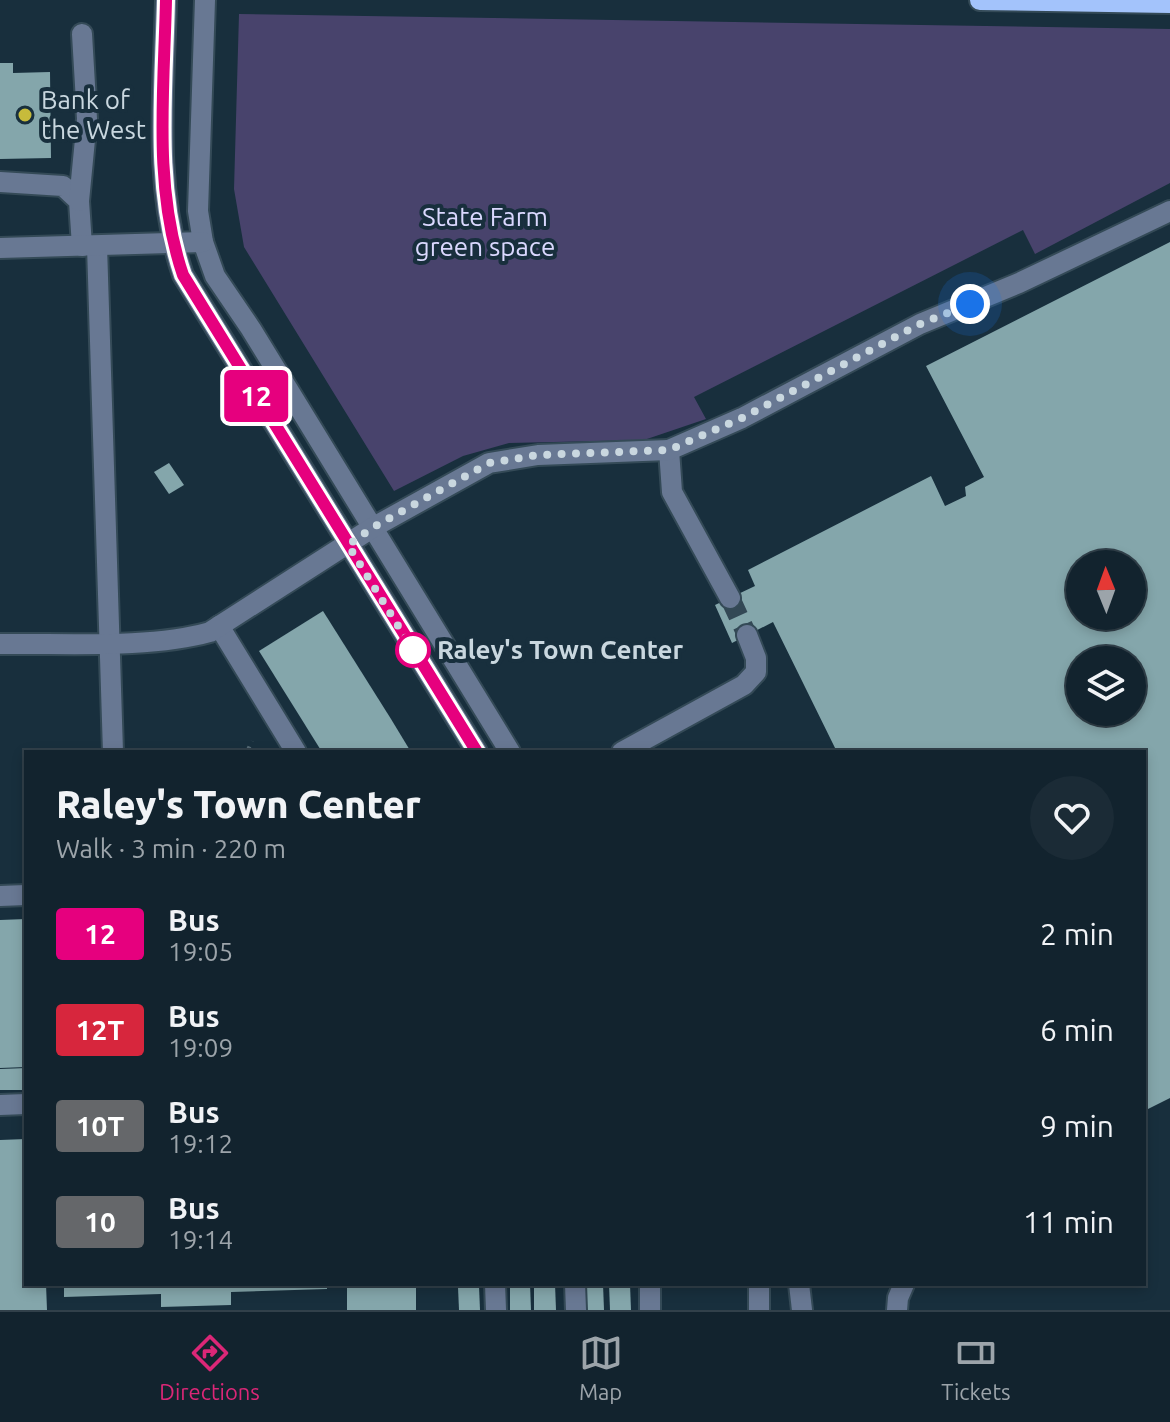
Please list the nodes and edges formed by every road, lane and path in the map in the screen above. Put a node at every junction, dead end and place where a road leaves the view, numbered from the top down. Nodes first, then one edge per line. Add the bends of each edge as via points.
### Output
1 (166, 0) edge
2 (205, 0) edge
3 (980, 0) edge
4 (1170, 3) edge
5 (82, 34) dead end
6 (0, 182) edge
7 (79, 201) junction
8 (1170, 211) edge
9 (203, 242) junction
10 (172, 244) junction
11 (89, 246) junction
12 (0, 248) edge
13 (669, 450) junction
14 (372, 528) junction
15 (348, 545) junction
16 (730, 598) tunnel mouth
17 (219, 626) junction
18 (747, 635) tunnel mouth
19 (109, 642) junction
20 (0, 644) edge
21 (252, 741) dead end
22 (113, 750) edge
23 (248, 750) edge
24 (295, 750) edge
25 (476, 750) edge
26 (509, 750) edge
27 (626, 750) edge
28 (24, 895) edge
29 (0, 896) edge
30 (24, 1104) edge
31 (0, 1105) edge
32 (495, 1286) edge
33 (575, 1286) edge
34 (650, 1286) edge
35 (759, 1286) edge
36 (799, 1286) edge
37 (903, 1286) edge
38 (496, 1310) edge
39 (576, 1310) edge
40 (650, 1310) edge
41 (759, 1310) edge
42 (802, 1310) edge
43 (897, 1310) edge

1 - 10 street via 162,137
2 - 9 street via 198,211
3 - 4 main road
5 - 7 street via 87,119
6 - 7 street via 63,186
7 - 11 street
8 - 13 street via 920,324 742,418
9 - 10 street
9 - 14 street via 215,276
10 - 11 street
10 - 15 street via 183,275
11 - 12 street
11 - 19 street
13 - 14 street via 538,455 489,463
13 - 16 street via 672,492
14 - 15 street
14 - 26 street
15 - 17 street
15 - 25 street
17 - 19 street via 189,638
17 - 24 street
18 - 27 street via 756,672 744,685
19 - 20 street
19 - 22 street
21 - 23 path
28 - 29 street
30 - 31 street
32 - 38 street
33 - 39 street
34 - 40 street
35 - 41 street
36 - 42 street
37 - 43 street

